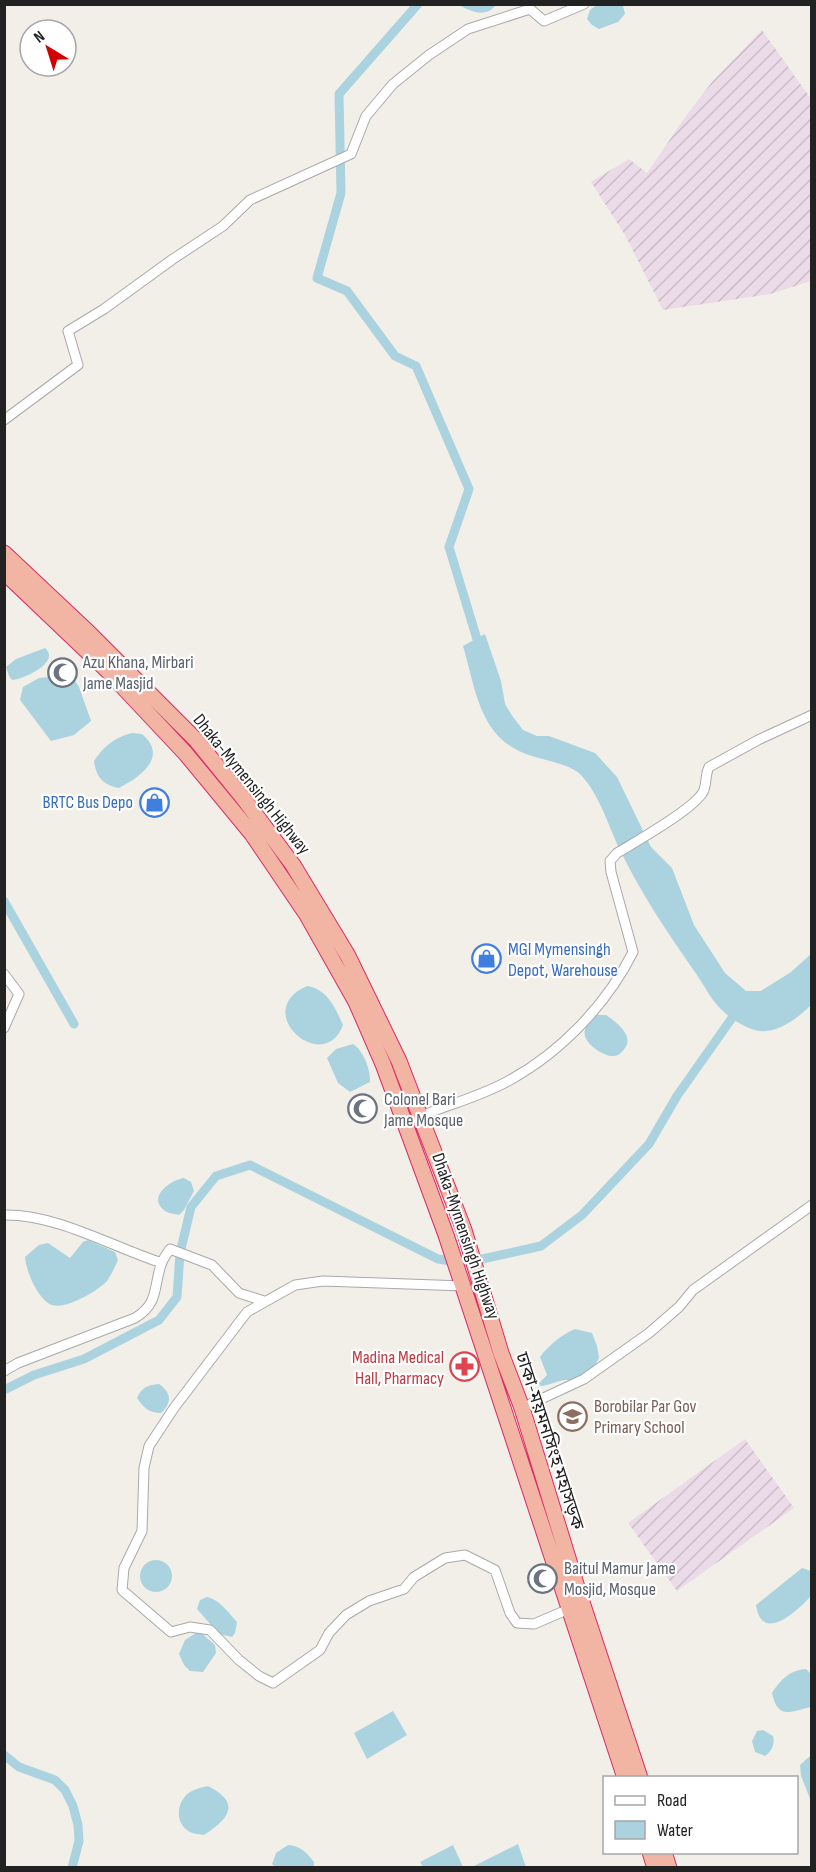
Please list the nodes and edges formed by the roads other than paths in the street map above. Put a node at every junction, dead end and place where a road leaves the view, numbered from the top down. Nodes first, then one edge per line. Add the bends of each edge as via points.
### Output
1 (584, 4) edge
2 (4, 420) edge
3 (4, 553) edge
4 (4, 572) edge
5 (812, 715) edge
6 (4, 974) edge
7 (4, 1028) edge
8 (421, 1116) junction
9 (812, 1205) edge
10 (4, 1215) edge
11 (162, 1263) junction
12 (464, 1286) junction
13 (482, 1287) joint
14 (264, 1301) junction
15 (4, 1371) edge
16 (522, 1408) junction
17 (569, 1609) junction
18 (624, 1776) edge
19 (639, 1776) edge

1 - 2 street via 544,21 530,9 468,29 429,55 393,84 366,116 351,154 250,200 224,226 68,331 78,365
3 - 8 highway, Dhaka-Mymensingh Highway via 196,740 293,865 348,956
4 - 12 highway, Dhaka-Mymensingh Highway via 109,672 186,754 252,834 307,915 356,1002 374,1044
5 - 8 street via 709,767 704,791 696,801 610,861 633,952 620,978 588,1016 536,1065 509,1081
6 - 7 street via 19,994
8 - 13 highway, Dhaka-Mymensingh Highway
9 - 16 street via 693,1290 649,1333 584,1380
10 - 11 street via 25,1215
11 - 14 street via 170,1249 212,1265 239,1293
11 - 15 street via 146,1311
12 - 14 street via 322,1281 295,1285
12 - 17 highway, Dhaka-Mymensingh Highway
13 - 16 highway, ঢাকা-ময়মনসিংহ মহাসড়ক
14 - 17 street via 247,1312 149,1446 144,1468 142,1531 124,1569 122,1590 171,1632 190,1627 210,1630 239,1660 273,1683 320,1650 346,1615 369,1601 404,1589 414,1577 445,1558 465,1555 495,1570 516,1623 534,1624
16 - 19 highway, ঢাকা-ময়মনসিংহ মহাসড়ক
17 - 18 highway, Dhaka-Mymensingh Highway

